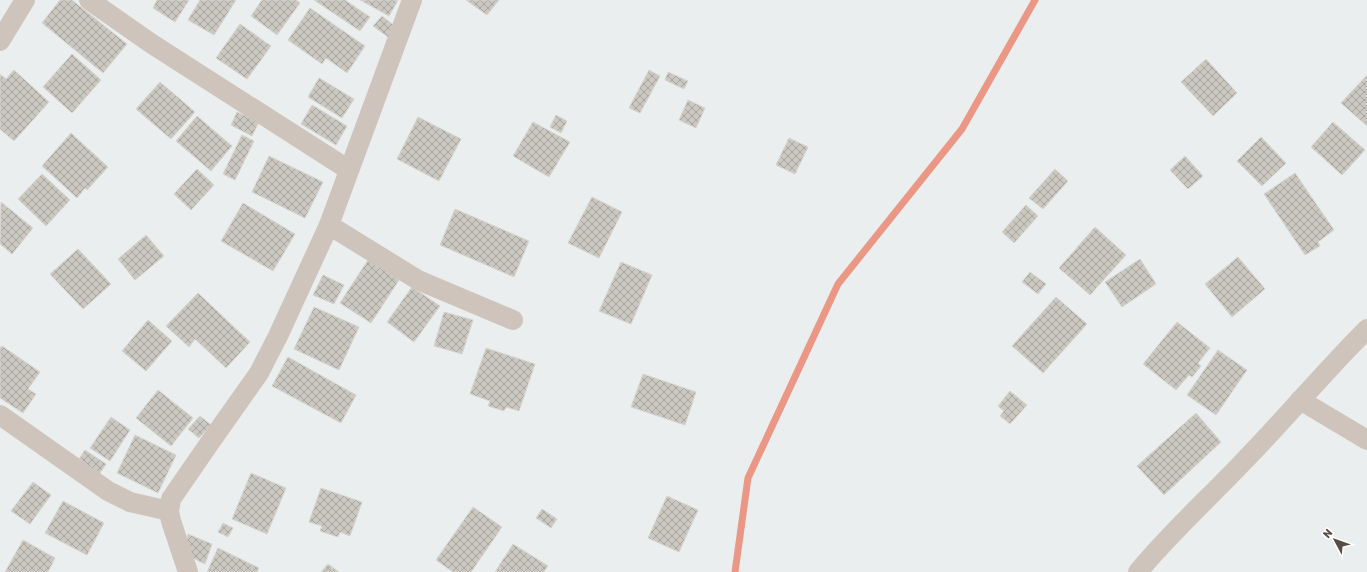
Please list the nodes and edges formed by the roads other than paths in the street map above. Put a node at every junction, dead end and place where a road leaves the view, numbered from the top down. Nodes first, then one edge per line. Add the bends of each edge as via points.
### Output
1 (25, 0) edge
2 (89, 0) edge
3 (412, 0) edge
4 (2, 32) edge
5 (349, 170) junction
6 (329, 225) junction
7 (513, 320) dead end
8 (1367, 329) edge
9 (1300, 400) junction
10 (0, 415) edge
11 (1367, 440) edge
12 (169, 511) junction
13 (188, 572) edge
14 (1138, 572) edge

1 - 4 street
2 - 5 street via 152,44
3 - 5 street
5 - 6 street
6 - 7 street via 418,280
6 - 12 street via 259,373 171,499
8 - 9 street
9 - 11 street
9 - 14 street
10 - 12 street via 108,491 130,502
12 - 13 street

